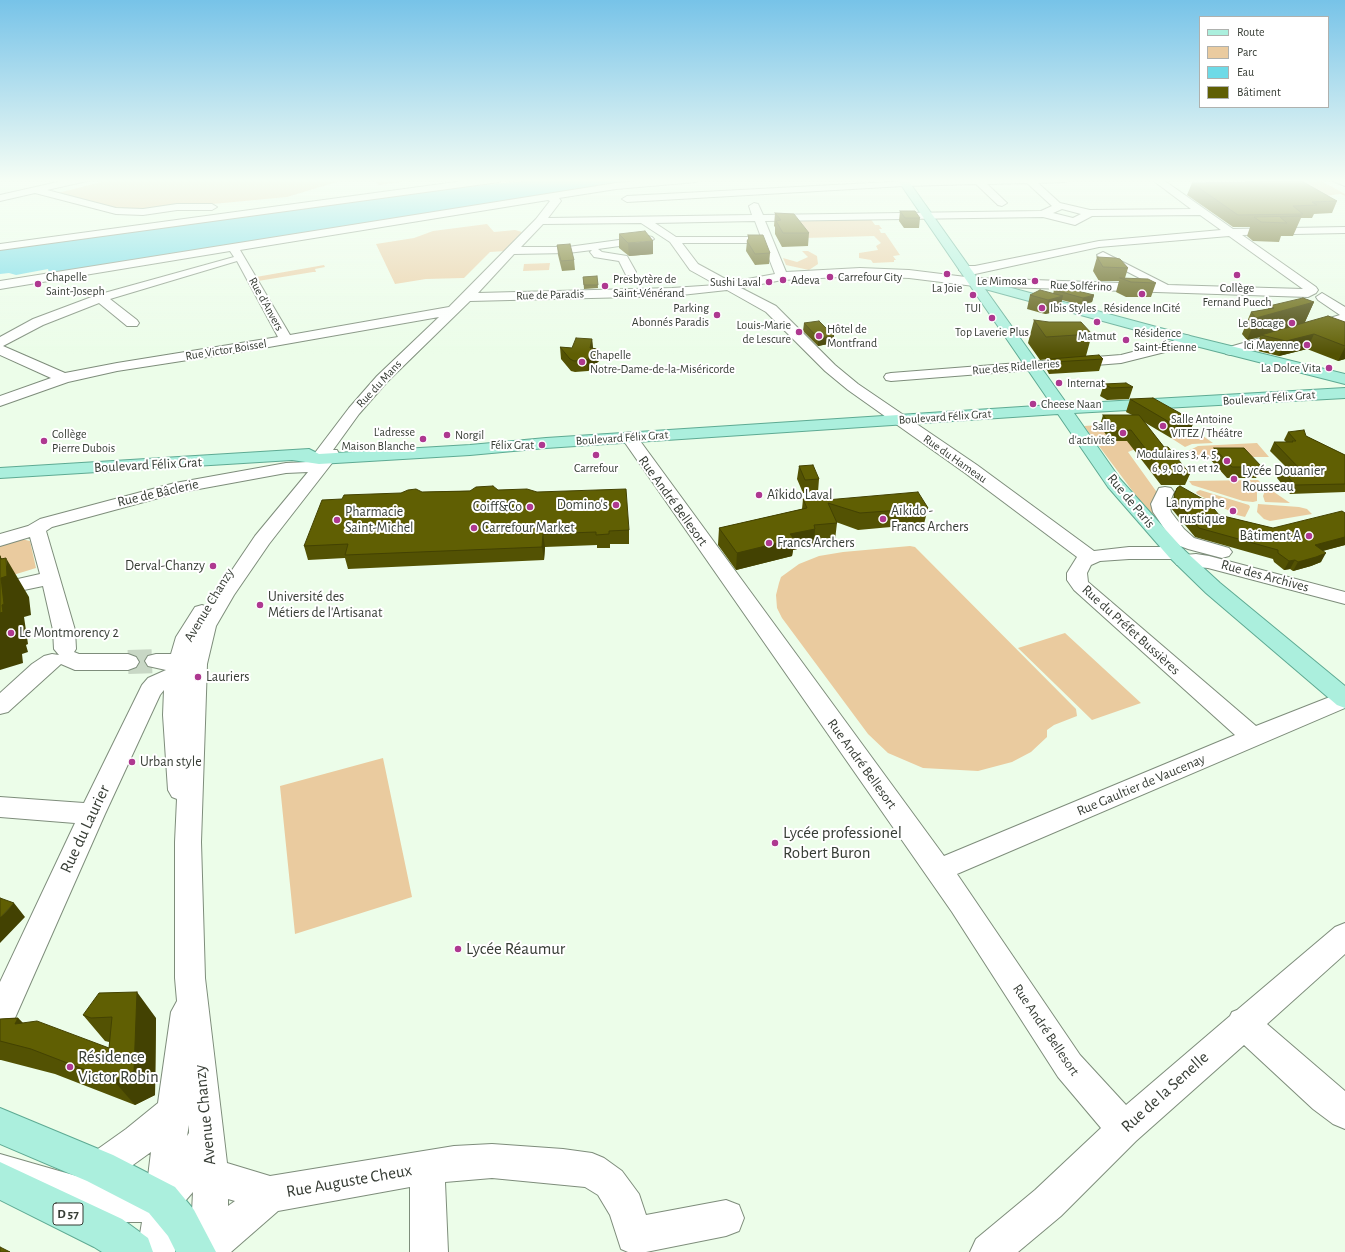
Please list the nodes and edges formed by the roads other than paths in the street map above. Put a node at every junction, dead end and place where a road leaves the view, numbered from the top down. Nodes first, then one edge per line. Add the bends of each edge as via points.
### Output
1 (69, 237) edge
2 (299, 237) edge
3 (525, 237) edge
4 (942, 237) edge
5 (1092, 237) edge
6 (1171, 237) edge
7 (1238, 237) edge
8 (671, 238) junction
9 (767, 240) joint
10 (1099, 244) junction
11 (0, 247) edge
12 (1087, 247) junction
13 (233, 248) junction
14 (513, 251) junction
15 (595, 251) junction
16 (241, 258) junction
17 (965, 270) junction
18 (630, 272) dead end
19 (782, 276) junction
20 (974, 282) junction
21 (0, 285) edge
22 (728, 286) junction
23 (1168, 288) junction
24 (1317, 293) junction
25 (1340, 294) dead end
26 (467, 297) junction
27 (100, 298) junction
28 (454, 310) junction
29 (1345, 313) edge
30 (1345, 318) edge
31 (38, 322) junction
32 (132, 323) dead end
33 (5, 326) dead end
34 (1185, 339) junction
35 (286, 340) junction
36 (0, 342) edge
37 (0, 350) edge
38 (1231, 351) junction
39 (1033, 365) junction
40 (891, 377) dead end
41 (64, 378) junction
42 (1345, 379) edge
43 (1345, 392) edge
44 (0, 401) edge
45 (1063, 410) junction
46 (899, 420) junction
47 (629, 437) junction
48 (322, 459) junction
49 (0, 473) edge
50 (1165, 492) dead end
51 (36, 530) junction
52 (0, 540) edge
53 (1180, 557) junction
54 (1091, 558) junction
55 (1259, 568) dead end
56 (51, 578) junction
57 (0, 589) edge
58 (1345, 598) edge
59 (62, 656) junction
60 (156, 661) tunnel mouth
61 (128, 662) tunnel mouth
62 (183, 667) junction
63 (1345, 699) edge
64 (0, 706) edge
65 (1254, 738) junction
66 (0, 807) edge
67 (92, 814) junction
68 (938, 870) junction
69 (1345, 936) edge
70 (10, 973) edge
71 (190, 978) junction
72 (0, 1016) edge
73 (1243, 1023) junction
74 (173, 1112) junction
75 (1345, 1112) edge
76 (0, 1126) edge
77 (1124, 1129) junction
78 (207, 1135) junction
79 (427, 1167) junction
80 (100, 1168) junction
81 (0, 1171) edge
82 (211, 1176) junction
83 (0, 1180) edge
84 (270, 1194) junction
85 (162, 1200) junction
86 (726, 1218) dead end
87 (205, 1250) edge
88 (134, 1252) edge
89 (156, 1252) edge
90 (429, 1252) edge
91 (989, 1252) edge

1 - 11 street
2 - 13 street
3 - 14 street, Rue du Mans
4 - 17 main road, Rue de Paris
5 - 10 street
6 - 10 street
7 - 24 street
8 - 9 street
8 - 15 street
8 - 22 street, Rue du Hameau via 694,267
9 - 19 street
10 - 12 street
12 - 17 street via 976,270
12 - 23 street
13 - 16 street, Rue d'Anvers
13 - 21 street
14 - 15 street
14 - 26 street, Rue du Mans
15 - 18 street via 623,258
16 - 27 street
16 - 35 street, Rue d'Anvers
17 - 20 main road, Rue de Paris
19 - 20 street, Rue Solférino via 868,272
19 - 22 street, Rue de Paradis
20 - 23 street, Rue Solférino
20 - 34 main road
20 - 39 main road, Rue de Paris
22 - 26 street, Rue de Paradis via 620,296
22 - 46 street, Rue du Hameau via 771,310 830,368
23 - 24 street, Rue Solférino
24 - 25 street, Rue Solférino
24 - 29 street
26 - 28 street, Rue du Mans
27 - 31 street
27 - 32 street
28 - 35 street, Rue Victor Boissel
28 - 48 street, Rue du Mans via 382,378 354,411
30 - 38 street
31 - 33 street
31 - 36 street
34 - 38 main road
34 - 39 street, Rue des Ridelleries via 1176,345 1121,359
35 - 41 street, Rue Victor Boissel
37 - 41 street
38 - 42 main road
39 - 40 street, Rue des Ridelleries
39 - 45 main road, Rue de Paris
41 - 44 street, Rue Victor Boissel
43 - 45 main road, Boulevard Félix Grat
45 - 46 main road, Boulevard Félix Grat
45 - 53 main road, Rue de Paris via 1114,483
46 - 47 main road, Boulevard Félix Grat
46 - 54 street, Rue du Hameau via 971,469
47 - 48 main road, Boulevard Félix Grat
47 - 68 street, Rue André Bellesort
48 - 49 main road, Boulevard Félix Grat via 296,456
48 - 51 street, Rue de Bâclerie via 175,488 46,523
48 - 62 street, Avenue Chanzy via 224,594
50 - 55 street via 1160,504 1162,512 1186,542 1254,560
51 - 52 street, Rue de Bâclerie
51 - 56 street
53 - 54 street via 1114,553
53 - 58 street, Rue des Archives via 1209,562
53 - 63 main road, Rue de Paris via 1255,625
54 - 65 street, Rue du Préfet Bussières via 1083,561 1078,573 1077,580 1081,586
56 - 57 street
56 - 59 street via 64,630
59 - 61 street via 75,662
59 - 64 street via 40,669
60 - 62 street
62 - 67 street, Rue du Laurier via 156,684 150,691
62 - 71 street, Avenue Chanzy via 178,777 188,842
63 - 65 street, Rue Gaultier de Vaucenay
65 - 68 street, Rue Gaultier de Vaucenay
66 - 67 street
67 - 70 street, Rue du Laurier
68 - 77 street, Rue André Bellesort via 1069,1066
69 - 73 street, Rue de la Senelle
70 - 72 street, Rue du Laurier
71 - 74 street, Avenue Chanzy
71 - 78 street, Avenue Chanzy
73 - 75 street via 1319,1092
73 - 77 street, Rue de la Senelle
74 - 80 street
74 - 85 street, Avenue Chanzy
76 - 80 main road
77 - 91 street, Rue de la Senelle via 1048,1203
78 - 82 street, Avenue Chanzy
78 - 85 street via 185,1175
79 - 84 street, Rue Auguste Cheux
79 - 86 street, Rue Auguste Cheux via 492,1161 592,1170 610,1183 626,1207 634,1236
79 - 90 street, Rue Auguste Cheux
80 - 85 main road
81 - 85 street via 113,1204 137,1205
82 - 84 street, Rue Auguste Cheux
82 - 87 street, Avenue Chanzy
83 - 88 main road, D 57 via 108,1233
84 - 87 street, Rue Auguste Cheux
85 - 87 main road
85 - 89 street, Avenue Chanzy

